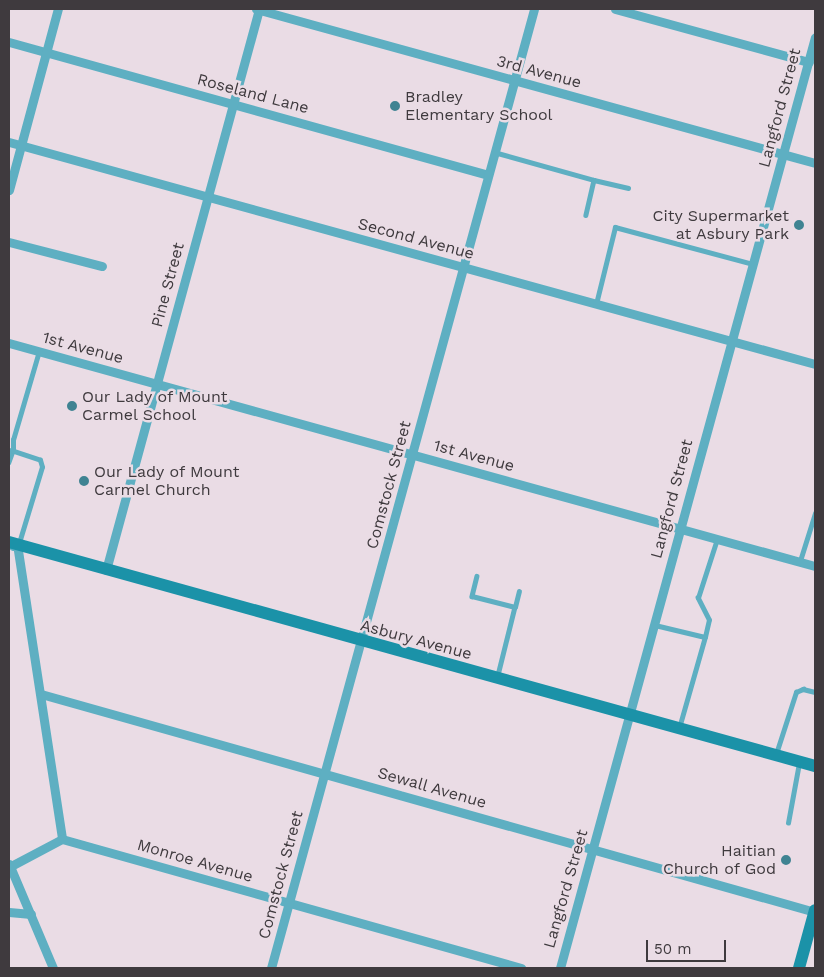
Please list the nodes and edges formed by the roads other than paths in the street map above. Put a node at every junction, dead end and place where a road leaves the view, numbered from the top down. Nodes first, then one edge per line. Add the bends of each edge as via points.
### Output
1 (58, 9) edge
2 (258, 9) edge
3 (534, 9) edge
4 (615, 9) edge
5 (815, 37) edge
6 (9, 42) edge
7 (46, 52) junction
8 (808, 62) junction
9 (514, 80) junction
10 (233, 104) junction
11 (9, 142) edge
12 (21, 145) junction
13 (494, 152) junction
14 (783, 154) junction
15 (815, 163) edge
16 (488, 174) junction
17 (594, 180) junction
18 (628, 188) dead end
19 (9, 190) edge
20 (207, 197) junction
21 (586, 215) dead end
22 (9, 242) edge
23 (752, 264) junction
24 (102, 266) dead end
25 (464, 268) junction
26 (596, 304) junction
27 (731, 341) junction
28 (9, 343) edge
29 (39, 351) junction
30 (815, 364) edge
31 (156, 384) junction
32 (11, 451) edge
33 (413, 455) junction
34 (9, 462) edge
35 (815, 512) edge
36 (680, 529) junction
37 (717, 539) junction
38 (13, 545) edge
39 (800, 562) junction
40 (815, 566) edge
41 (106, 570) junction
42 (477, 576) dead end
43 (519, 591) dead end
44 (515, 607) junction
45 (653, 625) junction
46 (705, 638) junction
47 (361, 642) junction
48 (497, 679) junction
49 (815, 692) edge
50 (41, 694) junction
51 (629, 714) junction
52 (679, 728) junction
53 (775, 755) junction
54 (799, 762) junction
55 (815, 766) edge
56 (325, 774) junction
57 (788, 823) dead end
58 (62, 838) junction
59 (593, 849) junction
60 (10, 865) edge
61 (289, 904) junction
62 (815, 911) edge
63 (9, 912) edge
64 (31, 914) junction
65 (53, 968) edge
66 (271, 968) edge
67 (521, 968) edge
68 (560, 968) edge
69 (799, 968) edge

1 - 7 street
2 - 9 street, 3rd Avenue
2 - 10 street, Pine Street
3 - 9 street, Comstock Street
4 - 8 street
5 - 8 street, Langford Street
6 - 7 street, Roseland Lane
7 - 10 street, Roseland Lane
7 - 12 street
8 - 14 street, Langford Street
9 - 13 street, Comstock Street
9 - 14 street, 3rd Avenue
10 - 16 street, Roseland Lane
10 - 20 street, Pine Street
11 - 12 street, Second Avenue
12 - 19 street
12 - 20 street, Second Avenue
13 - 16 street, Comstock Street
13 - 17 lane
14 - 15 street, 3rd Avenue
14 - 23 street, Langford Street
16 - 25 street, Comstock Street
17 - 18 lane
17 - 21 lane
20 - 25 street, Second Avenue
20 - 31 street, Pine Street
22 - 24 street
23 - 26 lane via 616,227
23 - 27 street, Langford Street
25 - 26 street, Second Avenue
25 - 33 street, Comstock Street
26 - 27 street, Second Avenue
27 - 30 street, Second Avenue
27 - 36 street, Langford Street
28 - 29 street, 1st Avenue
29 - 31 street, 1st Avenue
29 - 32 lane
31 - 33 street, 1st Avenue
31 - 41 street, Pine Street
32 - 34 lane
32 - 38 lane via 40,460 42,468
33 - 36 street, 1st Avenue
33 - 47 street, Comstock Street
35 - 39 lane
36 - 37 street, 1st Avenue
36 - 45 street, Langford Street
37 - 39 street, 1st Avenue
37 - 46 lane via 698,598 709,620
38 - 41 main road, Asbury Avenue
38 - 50 street
39 - 40 street, 1st Avenue
41 - 47 main road, Asbury Avenue
42 - 44 lane via 472,596
43 - 44 lane
44 - 48 lane
45 - 46 lane
45 - 51 street, Langford Street
46 - 52 lane
47 - 48 main road, Asbury Avenue
47 - 56 street, Comstock Street
48 - 51 main road, Asbury Avenue
49 - 53 lane via 804,689 796,692
50 - 56 street, Sewall Avenue
50 - 58 street
51 - 52 main road, Asbury Avenue
51 - 59 street, Langford Street
52 - 53 main road, Asbury Avenue
53 - 54 main road, Asbury Avenue
54 - 55 main road, Asbury Avenue
54 - 57 lane
56 - 59 street, Sewall Avenue
56 - 61 street, Comstock Street
58 - 60 street
58 - 61 street, Monroe Avenue
59 - 62 street, Sewall Avenue
59 - 68 street, Langford Street
60 - 64 street
61 - 66 street, Comstock Street
61 - 67 street, Monroe Avenue
62 - 69 main road
63 - 64 street
64 - 65 street

